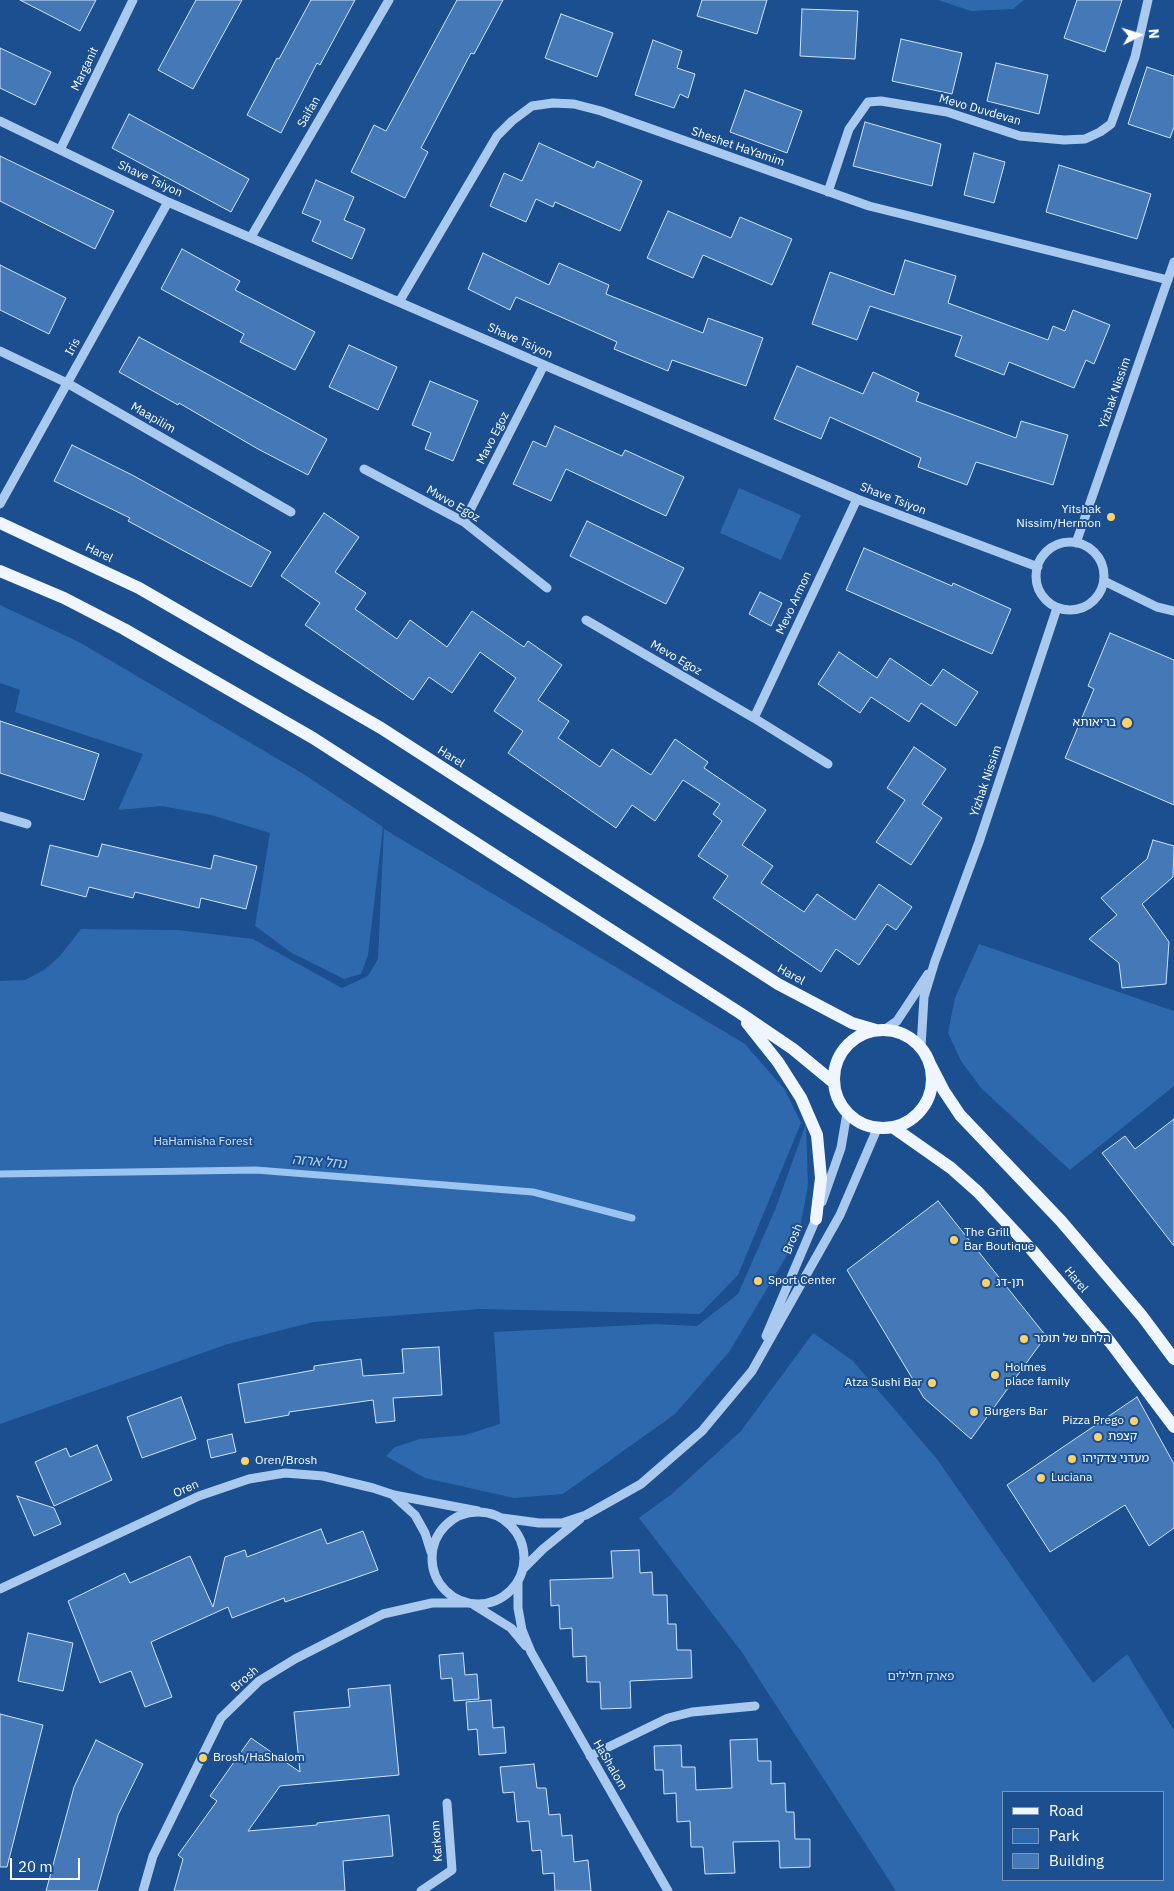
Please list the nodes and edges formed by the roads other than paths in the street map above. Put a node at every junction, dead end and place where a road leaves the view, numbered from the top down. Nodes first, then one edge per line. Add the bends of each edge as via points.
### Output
1 (134, 0) edge
2 (389, 0) edge
3 (1148, 0) edge
4 (0, 121) edge
5 (60, 150) junction
6 (828, 192) junction
7 (168, 202) junction
8 (251, 237) junction
9 (1174, 262) edge
10 (1168, 280) junction
11 (399, 302) junction
12 (0, 351) edge
13 (544, 365) junction
14 (67, 383) junction
15 (364, 469) dead end
16 (857, 499) junction
17 (0, 504) edge
18 (291, 512) dead end
19 (464, 522) junction
20 (0, 523) edge
21 (1076, 543) junction
22 (1038, 567) junction
23 (0, 570) edge
24 (1104, 581) junction
25 (547, 588) dead end
26 (1057, 608) junction
27 (1174, 611) edge
28 (586, 620) dead end
29 (754, 718) junction
30 (828, 764) dead end
31 (0, 816) edge
32 (28, 824) dead end
33 (935, 961) junction
34 (740, 1013) junction
35 (880, 1030) junction
36 (921, 1047) junction
37 (929, 1062) junction
38 (833, 1082) junction
39 (847, 1113) junction
40 (894, 1128) junction
41 (876, 1129) junction
42 (816, 1219) junction
43 (1174, 1359) edge
44 (752, 1371) junction
45 (1174, 1427) edge
46 (394, 1496) junction
47 (478, 1511) junction
48 (586, 1515) junction
49 (502, 1518) junction
50 (432, 1555) junction
51 (524, 1568) junction
52 (518, 1583) junction
53 (0, 1589) edge
54 (469, 1604) junction
55 (531, 1652) junction
56 (755, 1706) dead end
57 (590, 1756) junction
58 (447, 1803) dead end
59 (143, 1891) edge
60 (421, 1891) edge
61 (668, 1891) edge

1 - 5 street, Marganit
2 - 8 street, Saifan
3 - 6 street, Mevo Duvdevan via 1135,57 1111,124 1100,132 1085,139 1020,136 947,112 881,101 868,102 849,129
4 - 5 street, Shave Tsiyon
5 - 7 street, Shave Tsiyon
6 - 10 street, Sheshet HaYamim via 868,206
6 - 11 street, Sheshet HaYamim via 574,104 532,106 497,136
7 - 8 street, Shave Tsiyon
7 - 14 street, Iris
8 - 11 street, Shave Tsiyon
9 - 10 street, Yizhak Nissim
10 - 21 street, Yizhak Nissim
11 - 13 street, Shave Tsiyon
12 - 14 street, Maapilim
13 - 16 street, Shave Tsiyon
13 - 19 street, Mavo Egoz
14 - 17 street, Iris
14 - 18 street, Maapilim
15 - 19 street, Mwvo Egoz
16 - 22 street, Shave Tsiyon
16 - 29 street, Mevo Armon
19 - 25 street, Mwvo Egoz
20 - 35 main road, Harel via 139,588 381,728 778,984 852,1023
21 - 22 street via 1057,545 1048,550
21 - 24 street via 1098,556
22 - 26 street via 1036,575 1040,591
23 - 34 main road via 124,629 313,738
24 - 26 street via 1095,600 1087,606 1078,610
24 - 27 street via 1157,607
26 - 33 street, Yizhak Nissim via 979,842
28 - 29 street, Mevo Egoz
29 - 30 street, Mevo Egoz
31 - 32 street
33 - 35 street, Yizhak Nissim via 907,1009 897,1021
33 - 36 street, Yizhak Nissim via 924,997
34 - 38 main road via 793,1049
34 - 42 main road via 801,1098 817,1135 821,1178
35 - 36 main road via 898,1032
35 - 38 main road via 862,1034 849,1042 834,1068
36 - 37 main road
37 - 40 main road via 930,1095 910,1122
37 - 43 main road via 960,1115 1062,1221
38 - 39 main road via 837,1099
39 - 41 main road via 865,1126
39 - 42 street, Brosh via 841,1148
40 - 41 main road
40 - 45 main road, Harel via 958,1174 1024,1242 1110,1342
41 - 44 street, Brosh via 840,1214
42 - 44 street, Brosh
44 - 48 street, Brosh via 718,1414 668,1462 641,1484
46 - 47 street, Oren
46 - 50 street, Oren via 415,1515 425,1532
46 - 53 street, Oren via 323,1476 285,1473 249,1479 199,1496
47 - 49 street
47 - 50 street via 464,1513 441,1529
48 - 49 street, Brosh via 562,1523
48 - 51 street, Brosh via 548,1544
49 - 51 street via 521,1540
50 - 54 street via 436,1577 443,1588 454,1598
51 - 52 street
52 - 54 street via 498,1600
52 - 55 street, HaShalom via 522,1630
54 - 55 street, HaShalom via 511,1628
54 - 59 street, Brosh via 432,1603 383,1614 294,1658 258,1681 221,1718 153,1856
55 - 57 street, HaShalom
56 - 57 street via 692,1712 668,1718
57 - 61 street, HaShalom
58 - 60 street, Karkom via 452,1870

